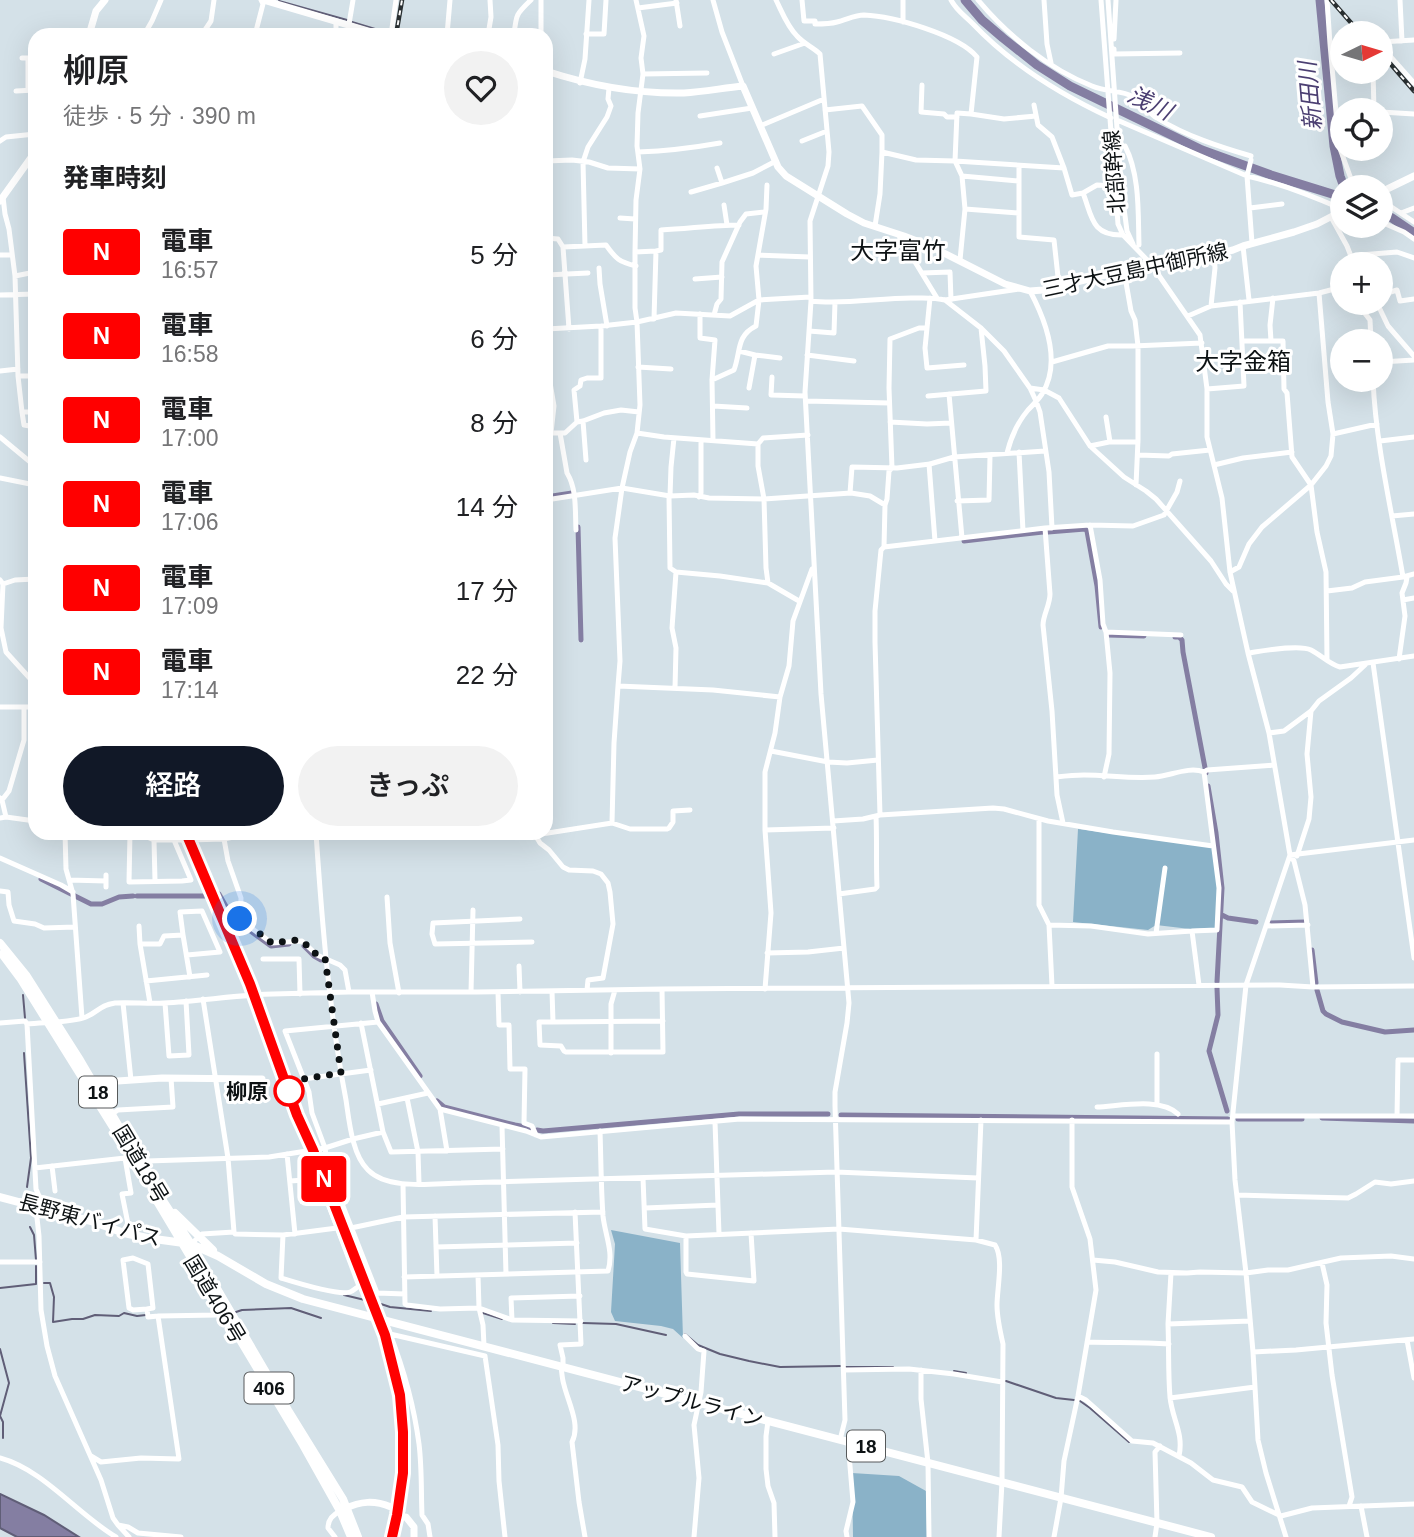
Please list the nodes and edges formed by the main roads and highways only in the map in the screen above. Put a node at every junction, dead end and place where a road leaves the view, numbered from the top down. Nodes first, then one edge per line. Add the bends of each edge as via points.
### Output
1 (105, 0) edge
2 (262, 0) edge
3 (91, 28) edge
4 (360, 28) edge
5 (553, 73) edge
6 (28, 162) edge
7 (1414, 176) edge
8 (1393, 186) edge
9 (2, 199) edge
10 (1330, 217) edge
11 (0, 943) edge
12 (0, 951) edge
13 (52, 1021) junction
14 (262, 1079) dead end
15 (89, 1083) junction
16 (130, 1155) junction
17 (156, 1188) junction
18 (0, 1197) edge
19 (186, 1244) junction
20 (220, 1258) junction
21 (209, 1275) junction
22 (226, 1311) junction
23 (391, 1507) tunnel mouth
24 (343, 1509) junction
25 (406, 1517) tunnel mouth
26 (351, 1537) edge
27 (358, 1537) edge
28 (414, 1537) edge
29 (1211, 1537) edge

1 - 3 main road
2 - 4 main road
5 - 10 main road, 三才大豆島中御所線 via 580,83 640,91 685,93 743,86 786,176 847,215 1019,289 1059,286 1151,264 1214,255
6 - 9 main road
7 - 8 main road
11 - 13 highway, 国道18号 / 18
12 - 13 highway, 国道18号 / 18
13 - 15 highway, 国道18号 / 18
14 - 15 main road
15 - 16 highway, 国道18号 / 18
16 - 17 highway, 国道18号 / 18
16 - 19 highway, 国道18号 / 18
17 - 19 highway, 国道18号 / 18
17 - 20 highway
18 - 19 highway, 長野東バイパス / 18 via 130,1234
19 - 20 highway, アップルライン / 18
19 - 21 highway, 国道406号 / 406
19 - 22 highway, 国道406号 / 406
20 - 21 highway via 211,1263
20 - 29 highway, アップルライン / 18 via 303,1299
21 - 22 highway, 国道406号 / 406
22 - 24 highway, 国道406号 / 406
23 - 24 main road via 367,1502
24 - 26 highway, 国道406号 / 406
24 - 27 highway, 国道406号 / 406
25 - 28 main road via 414,1527

